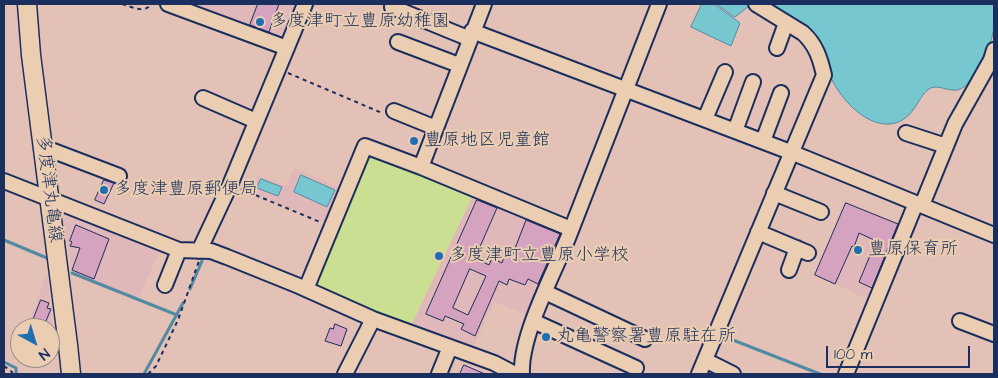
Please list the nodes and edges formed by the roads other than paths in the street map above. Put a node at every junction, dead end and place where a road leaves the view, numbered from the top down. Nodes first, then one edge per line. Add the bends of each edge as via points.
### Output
1 (27, 4) edge
2 (168, 4) edge
3 (305, 4) edge
4 (484, 4) edge
5 (659, 4) edge
6 (756, 4) edge
7 (392, 7) dead end
8 (786, 23) junction
9 (471, 35) junction
10 (398, 42) dead end
11 (287, 48) junction
12 (777, 48) dead end
13 (993, 57) edge
14 (460, 65) junction
15 (725, 72) dead end
16 (753, 82) dead end
17 (627, 89) junction
18 (781, 93) dead end
19 (203, 98) dead end
20 (394, 111) road end
21 (705, 119) junction
22 (256, 121) junction
23 (436, 128) junction
24 (734, 130) junction
25 (906, 133) dead end
26 (763, 142) junction
27 (946, 146) junction
28 (43, 147) junction
29 (792, 153) junction
30 (421, 168) junction
31 (119, 176) dead end
32 (4, 181) edge
33 (774, 193) junction
34 (49, 200) junction
35 (919, 204) junction
36 (821, 212) dead end
37 (571, 229) junction
38 (760, 233) junction
39 (994, 235) edge
40 (179, 250) junction
41 (202, 251) junction
42 (788, 270) dead end
43 (165, 285) dead end
44 (306, 289) junction
45 (545, 292) junction
46 (373, 319) junction
47 (533, 321) junction
48 (960, 321) dead end
49 (994, 334) edge
50 (645, 339) dead end
51 (450, 347) junction
52 (708, 361) junction
53 (636, 368) dead end
54 (71, 374) edge
55 (345, 374) edge
56 (439, 374) edge
57 (515, 374) edge
58 (522, 374) edge
59 (699, 374) edge
60 (733, 374) edge
61 (846, 374) edge

1 - 28 main road, 多度津丸亀線
2 - 11 street
3 - 11 street
4 - 9 street
5 - 17 street
6 - 8 street
7 - 9 street
8 - 12 street
8 - 29 street via 815,47 824,75
9 - 14 street
9 - 17 street
10 - 14 street
11 - 22 street
13 - 27 street
14 - 23 street
15 - 21 street
16 - 24 street
17 - 21 street
17 - 37 street
18 - 26 street
19 - 22 street
20 - 23 street
21 - 24 street
22 - 41 street
23 - 30 street
24 - 26 street
25 - 27 street
26 - 29 street
27 - 35 street
28 - 31 street
28 - 34 main road, 多度津丸亀線
29 - 33 street
29 - 35 street
30 - 37 street
30 - 44 street via 365,146
32 - 34 street
33 - 36 street
33 - 38 street
34 - 40 street
34 - 54 main road, 多度津丸亀線
35 - 39 street
35 - 61 street
37 - 45 street
38 - 42 street via 803,251
38 - 52 street
40 - 41 street
40 - 43 street
41 - 44 street via 227,257
44 - 46 street
45 - 47 street
45 - 50 street
46 - 51 street
46 - 55 street
47 - 53 street
47 - 58 street via 521,361
48 - 49 street
51 - 56 street
51 - 57 street
52 - 59 street
52 - 60 street

